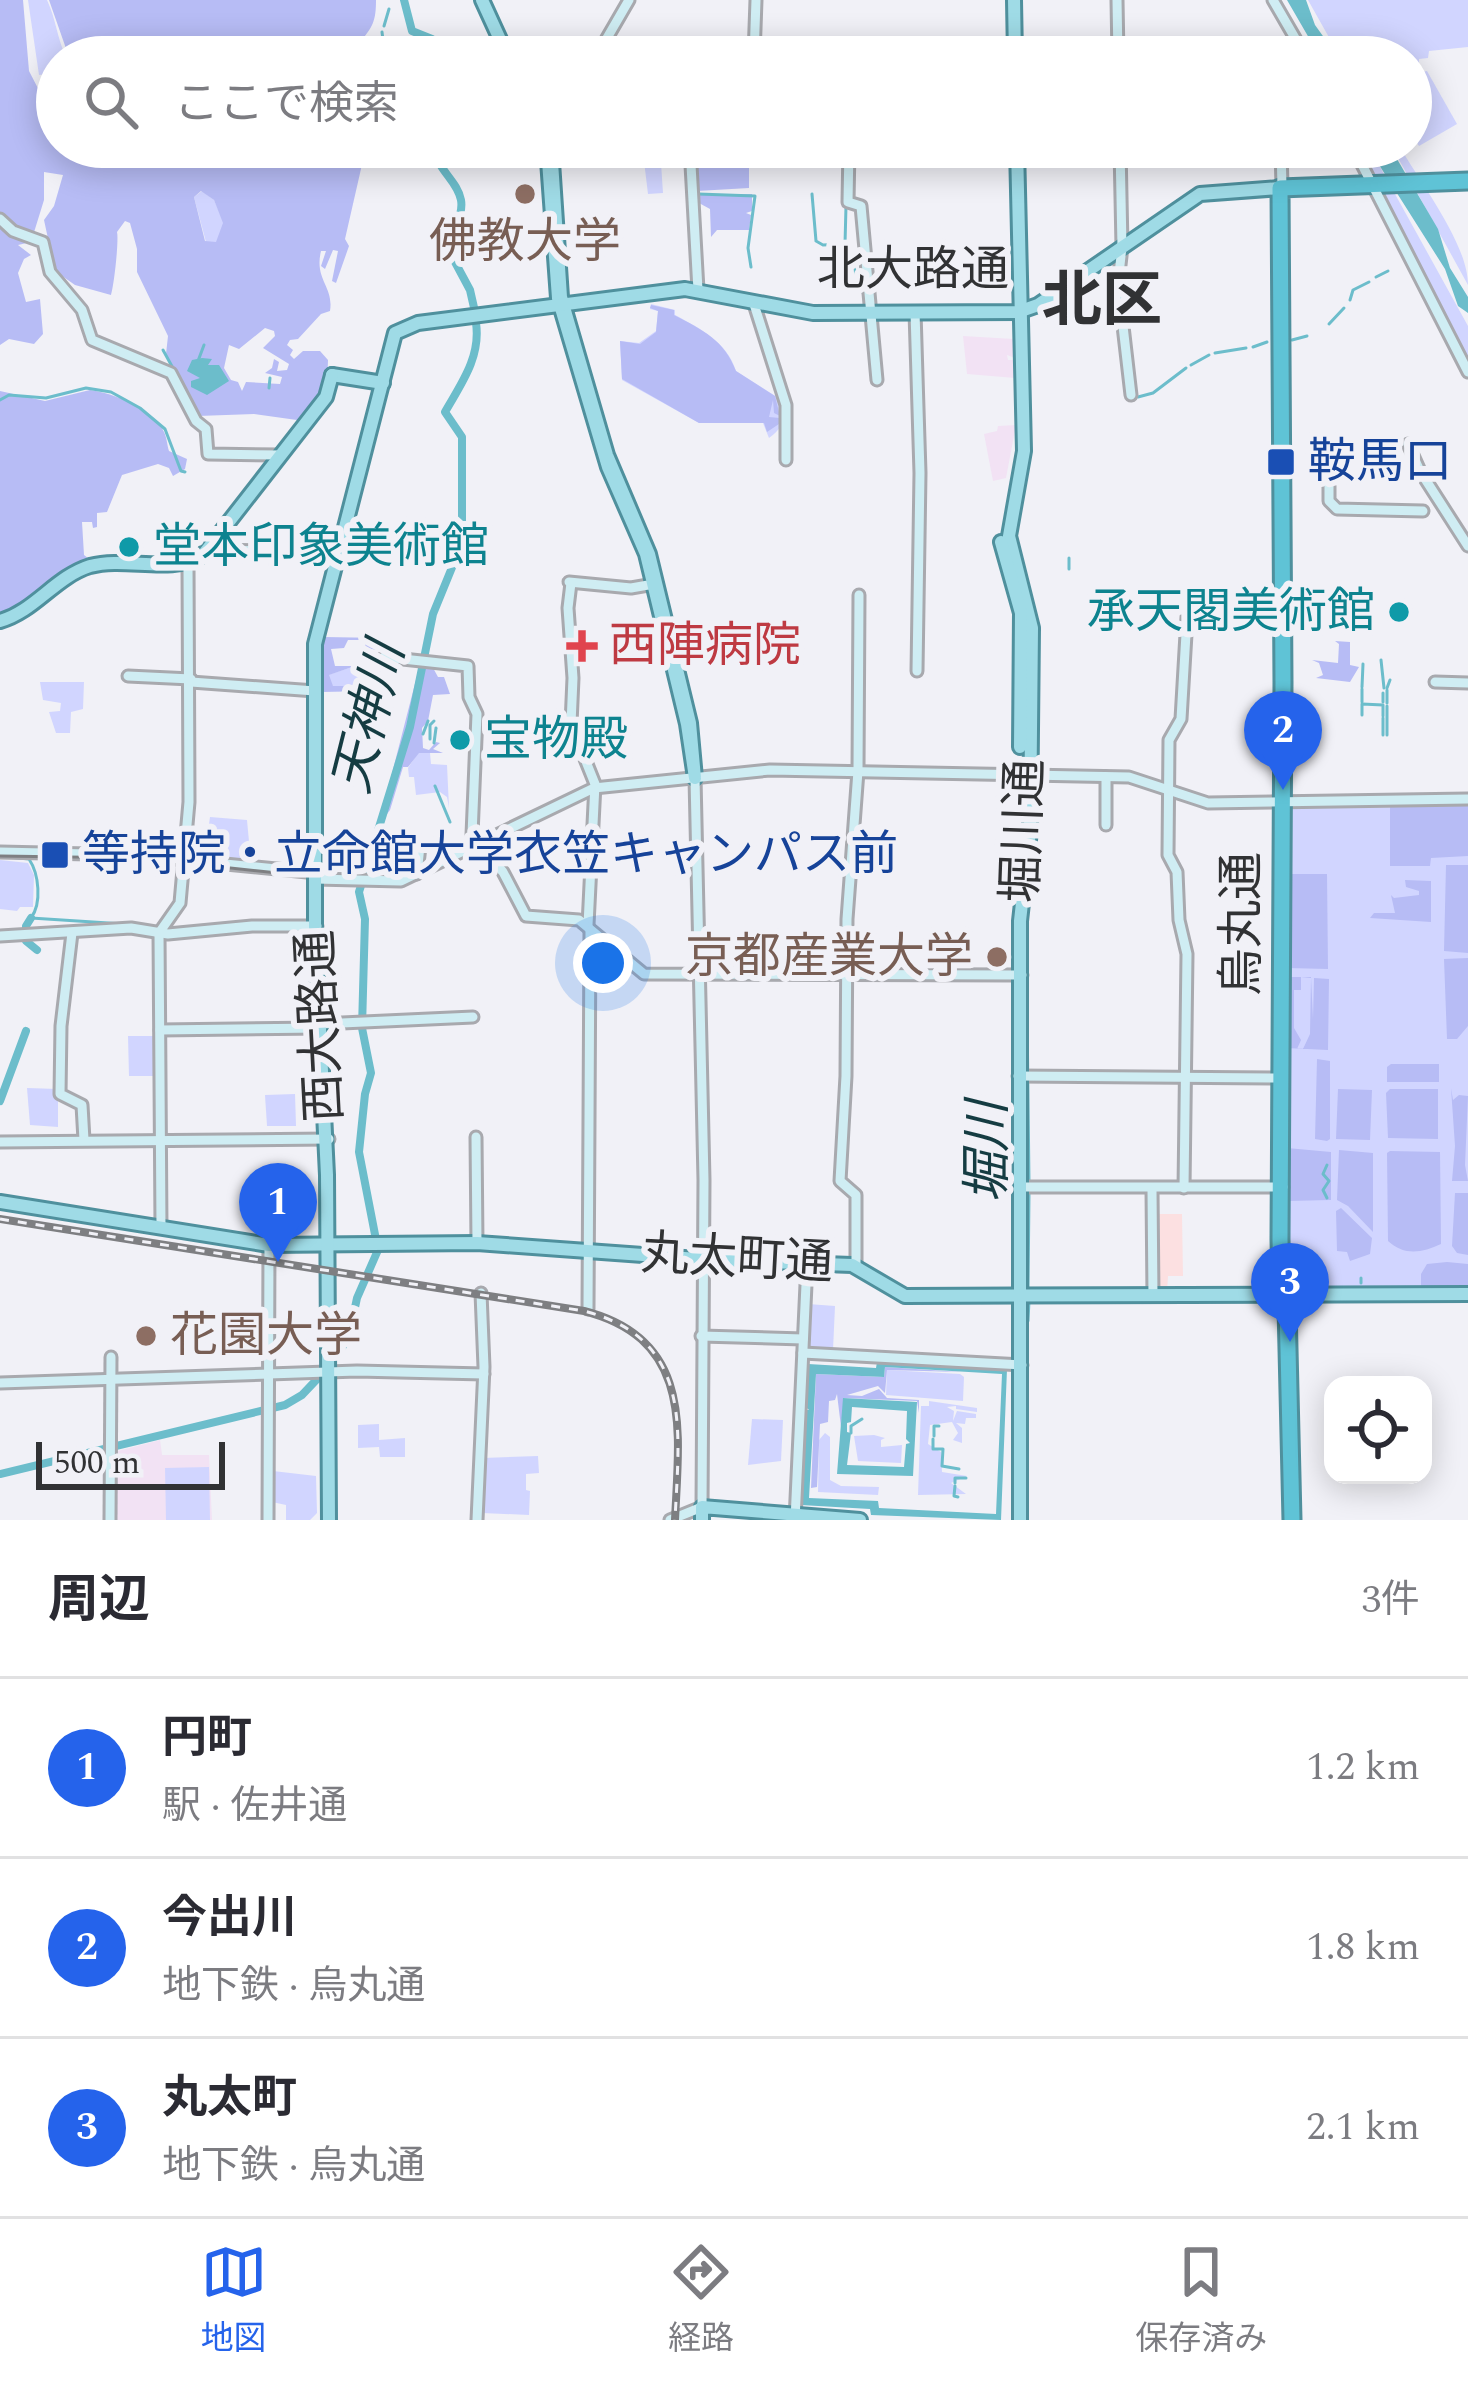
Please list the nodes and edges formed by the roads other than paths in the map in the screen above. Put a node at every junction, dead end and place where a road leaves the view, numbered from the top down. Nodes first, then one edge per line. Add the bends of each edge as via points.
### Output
1 (482, 0) edge
2 (631, 0) edge
3 (756, 0) edge
4 (1012, 0) edge
5 (1117, 0) edge
6 (1273, 0) edge
7 (498, 36) edge
8 (610, 36) edge
9 (755, 36) edge
10 (1013, 36) edge
11 (1118, 36) edge
12 (1294, 36) edge
13 (549, 168) edge
14 (691, 168) edge
15 (849, 168) edge
16 (1016, 168) edge
17 (1120, 168) edge
18 (1281, 168) edge
19 (1366, 168) edge
20 (1468, 183) edge
21 (1378, 186) junction
22 (1281, 188) junction
23 (0, 219) edge
24 (1122, 250) junction
25 (698, 290) junction
26 (754, 302) junction
27 (562, 306) junction
28 (873, 314) junction
29 (915, 314) junction
30 (1019, 314) junction
31 (400, 330) joint
32 (1468, 372) edge
33 (877, 380) dead end
34 (381, 382) junction
35 (1131, 394) dead end
36 (1408, 444) dead end
37 (281, 455) junction
38 (786, 460) dead end
39 (1328, 486) dead end
40 (1423, 512) dead end
41 (1468, 546) edge
42 (209, 550) junction
43 (339, 551) junction
44 (440, 554) dead end
45 (188, 563) junction
46 (654, 584) junction
47 (859, 595) dead end
48 (1282, 607) junction
49 (0, 621) edge
50 (384, 658) dead end
51 (916, 671) dead end
52 (128, 676) dead end
53 (191, 681) junction
54 (1435, 682) dead end
55 (1468, 683) edge
56 (315, 691) junction
57 (858, 772) junction
58 (698, 776) junction
59 (1025, 776) junction
60 (1106, 777) junction
61 (595, 786) junction
62 (1169, 790) junction
63 (1468, 801) edge
64 (1281, 803) junction
65 (1106, 825) dead end
66 (476, 843) junction
67 (420, 847) dead end
68 (0, 851) edge
69 (182, 860) junction
70 (418, 872) junction
71 (317, 876) junction
72 (317, 926) junction
73 (589, 928) junction
74 (72, 933) junction
75 (159, 933) junction
76 (0, 936) edge
77 (697, 974) junction
78 (847, 975) junction
79 (1020, 976) junction
80 (473, 1017) dead end
81 (322, 1025) junction
82 (160, 1030) junction
83 (1024, 1077) junction
84 (1185, 1078) junction
85 (1282, 1078) junction
86 (476, 1137) dead end
87 (160, 1139) junction
88 (328, 1139) junction
89 (84, 1140) junction
90 (0, 1142) edge
91 (1024, 1186) junction
92 (1281, 1187) junction
93 (1184, 1188) junction
94 (1152, 1190) junction
95 (0, 1202) edge
96 (161, 1227) junction
97 (329, 1244) junction
98 (477, 1244) junction
99 (269, 1245) junction
100 (589, 1251) junction
101 (704, 1259) junction
102 (807, 1263) junction
103 (856, 1265) junction
104 (482, 1293) dead end
105 (1468, 1294) edge
106 (1153, 1296) junction
107 (1286, 1296) junction
108 (1024, 1297) junction
109 (588, 1309) dead end
110 (701, 1336) junction
111 (803, 1339) junction
112 (803, 1353) junction
113 (111, 1358) dead end
114 (1020, 1365) junction
115 (330, 1373) junction
116 (268, 1374) junction
117 (484, 1374) junction
118 (111, 1378) junction
119 (0, 1383) edge
120 (702, 1513) edge
121 (795, 1516) edge
122 (110, 1520) edge
123 (268, 1520) edge
124 (330, 1520) edge
125 (477, 1520) edge
126 (672, 1520) edge
127 (860, 1520) edge
128 (1018, 1520) edge
129 (1293, 1520) edge

1 - 7 main road
2 - 8 street
3 - 9 street
4 - 10 main road
5 - 11 street
6 - 12 street
13 - 27 main road
14 - 25 street
15 - 28 street via 848,202 861,206
16 - 30 main road, 堀川通
17 - 24 street
18 - 22 street, 烏丸通
19 - 21 street
20 - 21 highway, 北大路通
21 - 22 highway, 北大路通
21 - 32 street
22 - 24 main road, 北大路通 via 1206,195
22 - 48 highway, 烏丸通
22 - 64 highway, 烏丸通
23 - 37 street via 43,242 50,272 82,310 92,340 171,373 206,429 208,454
24 - 30 main road, 北大路通
24 - 35 street via 1118,283
25 - 26 main road, 北大路通
25 - 27 main road, 北大路通
26 - 27 main road, 北大路通 via 686,293
26 - 28 main road, 北大路通
26 - 38 street via 786,405
27 - 31 main road, 北大路通
27 - 46 main road via 608,467
27 - 58 main road via 607,455 649,554
28 - 29 main road, 北大路通
28 - 33 street
29 - 30 main road, 北大路通
29 - 51 street
30 - 59 main road, 堀川通 via 1021,422 1001,542 1022,624
31 - 34 main road, 西大路通
34 - 37 main road via 332,375 326,397
34 - 43 main road, 西大路通
36 - 41 street
37 - 42 main road
39 - 40 street via 1337,509
42 - 43 street
42 - 45 main road
43 - 44 street
43 - 56 main road, 西大路通 via 316,635
43 - 71 main road, 西大路通 via 319,639
45 - 49 main road via 85,568
45 - 53 street
46 - 58 main road
46 - 61 street via 570,582 571,724
47 - 57 street
48 - 62 street via 1207,605 1187,617
48 - 64 highway, 烏丸通
50 - 66 street via 468,666 477,714
52 - 53 street
53 - 56 street
53 - 69 street
54 - 55 street
56 - 71 main road, 西大路通
57 - 58 street
57 - 59 street
57 - 78 street
58 - 61 street
58 - 77 street
59 - 60 street
59 - 79 main road, 堀川通
60 - 62 street
60 - 65 street
61 - 66 street
61 - 73 street
62 - 64 street via 1208,803
62 - 84 street via 1168,855 1187,954
63 - 64 street
64 - 85 highway, 烏丸通
66 - 70 street
66 - 73 street via 526,916 573,918
67 - 70 street
68 - 69 street
69 - 71 street
69 - 75 street via 180,903
70 - 71 street via 395,879
71 - 72 main road, 西大路通
72 - 75 street
72 - 81 main road, 西大路通
73 - 77 street via 644,974
73 - 100 street
74 - 75 street
74 - 76 street
74 - 89 street via 60,1094 82,1105
75 - 82 street
77 - 78 street
77 - 101 street
78 - 79 street
78 - 103 street via 840,1183 856,1189
79 - 83 main road, 堀川通
80 - 81 street
81 - 82 street
81 - 88 main road, 西大路通
82 - 87 street
83 - 84 street
83 - 91 main road, 堀川通
84 - 85 street
84 - 93 street
85 - 92 highway, 烏丸通
86 - 98 street
87 - 88 street
87 - 89 street
87 - 96 street
88 - 97 main road, 西大路通
89 - 90 street
91 - 94 street
91 - 108 main road, 堀川通
92 - 93 street
92 - 107 highway, 烏丸通
93 - 94 street
94 - 106 street
95 - 96 main road, 丸太町通
96 - 99 main road, 丸太町通
97 - 98 main road, 丸太町通
97 - 99 main road, 丸太町通
97 - 115 main road, 西大路通
98 - 100 main road, 丸太町通
99 - 116 street
100 - 101 main road, 丸太町通
100 - 109 street
101 - 102 main road, 丸太町通
101 - 110 street
102 - 103 main road, 丸太町通
102 - 111 street
103 - 108 main road, 丸太町通 via 905,1296
104 - 117 street
105 - 107 main road, 丸太町通
106 - 107 main road, 丸太町通
106 - 108 main road, 丸太町通
107 - 129 highway, 烏丸通
108 - 114 main road, 堀川通
110 - 111 street
110 - 120 street
111 - 112 street
112 - 114 street
112 - 121 street
113 - 118 street
114 - 128 main road, 堀川通
115 - 116 street
115 - 117 street
115 - 124 main road, 西大路通
116 - 118 street
116 - 123 street
117 - 125 street
118 - 119 street
118 - 122 street
120 - 121 main road
120 - 126 street
121 - 127 main road

